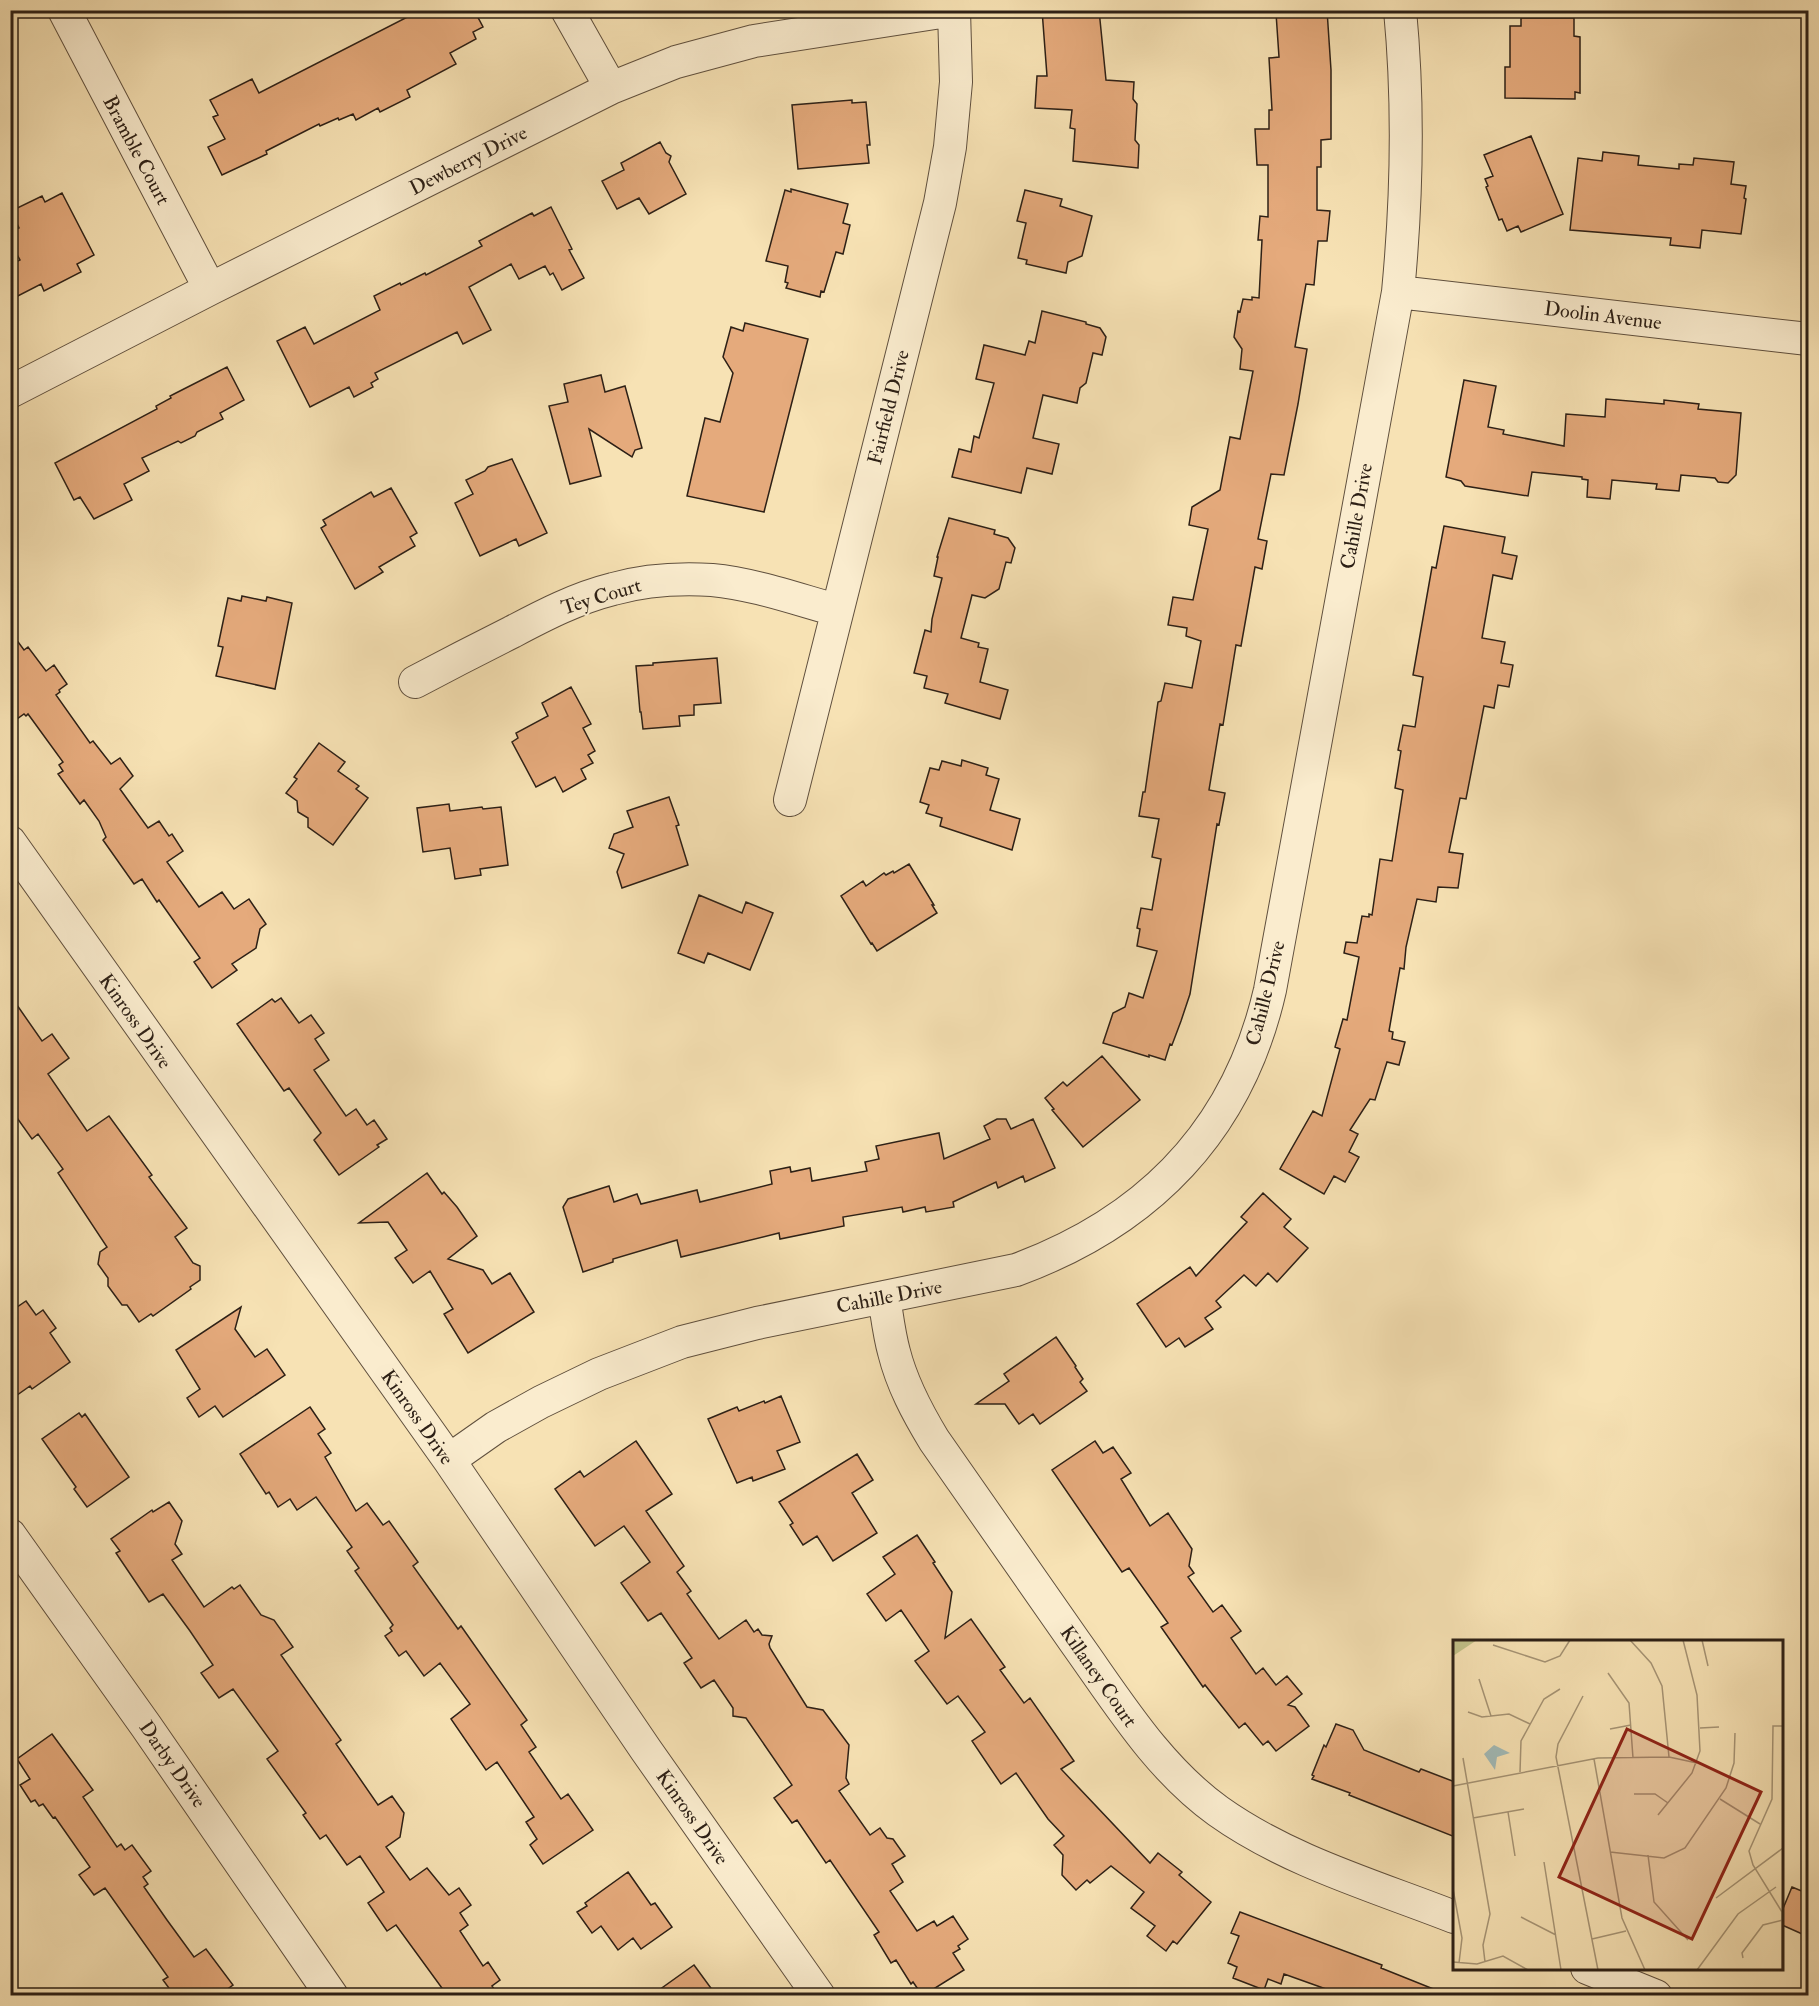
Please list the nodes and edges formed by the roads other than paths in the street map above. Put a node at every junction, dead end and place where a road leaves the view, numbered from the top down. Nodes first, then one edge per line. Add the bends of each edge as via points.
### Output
1 (64, 10) edge
2 (567, 10) edge
3 (954, 10) edge
4 (1400, 10) edge
5 (611, 88) junction
6 (210, 290) junction
7 (1398, 292) junction
8 (1809, 339) edge
9 (10, 392) edge
10 (836, 610) junction
11 (415, 682) dead end
12 (790, 800) dead end
13 (10, 842) edge
14 (884, 1297) junction
15 (449, 1460) junction
16 (10, 1535) edge
17 (1453, 1916) edge
18 (1592, 1970) edge
19 (332, 1995) edge
20 (819, 1995) edge
21 (1656, 1995) edge

1 - 6 street, Bramble Court
2 - 5 street
3 - 5 street, Dewberry Drive via 754,41 676,62
3 - 10 street, Fairfield Drive via 956,82 940,203
4 - 7 street, Cahille Drive via 1406,180
5 - 6 street, Dewberry Drive
6 - 9 street, Dewberry Drive
7 - 8 street, Doolin Avenue
7 - 14 street, Cahille Drive via 1270,990 1262,1028 1232,1093 1214,1123 1172,1175 1145,1200 1082,1242 1016,1270
10 - 11 street, Tey Court via 714,580 647,581 580,600
10 - 12 street, Fairfield Drive
13 - 15 street, Kinross Drive
14 - 15 street, Cahille Drive via 719,1332 641,1356 541,1402
14 - 17 street, Killaney Court via 900,1372 934,1440 1133,1724 1173,1772 1220,1812 1274,1844
15 - 20 street, Kinross Drive
16 - 19 street, Darby Drive
18 - 21 street

